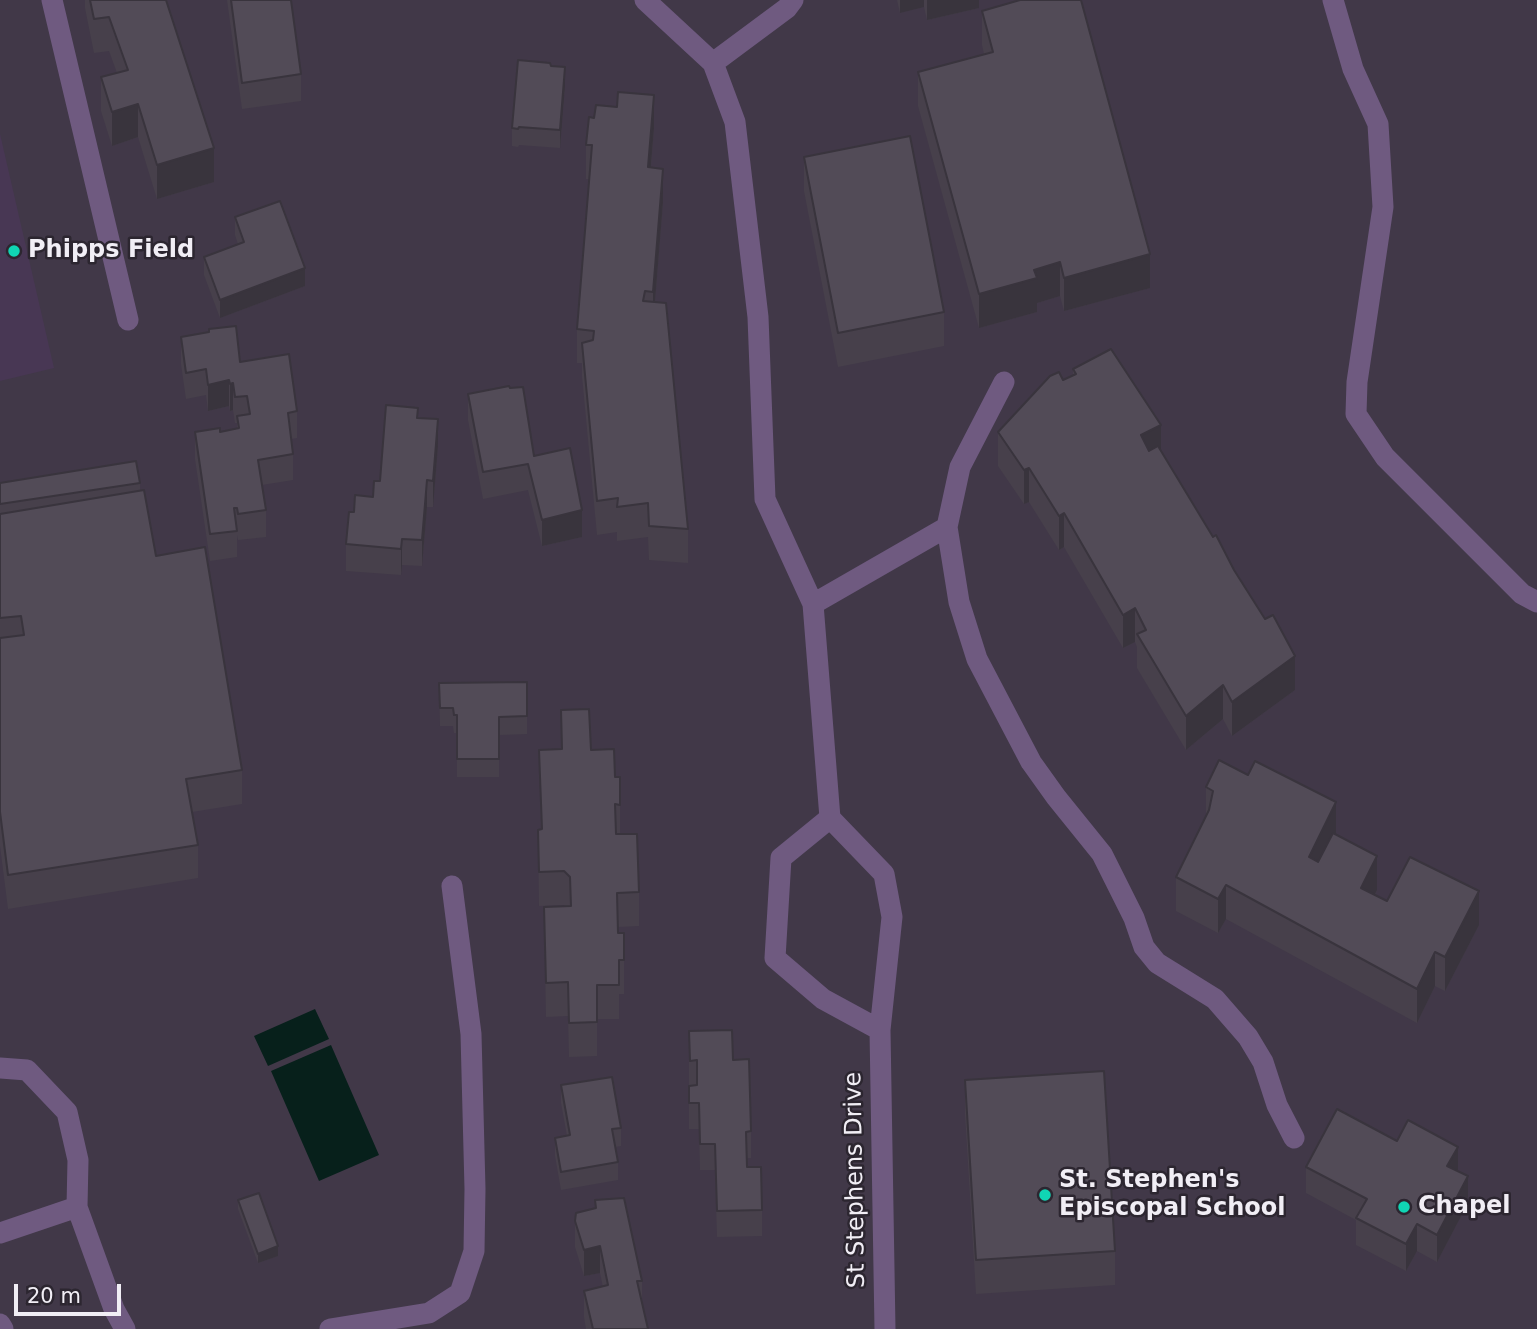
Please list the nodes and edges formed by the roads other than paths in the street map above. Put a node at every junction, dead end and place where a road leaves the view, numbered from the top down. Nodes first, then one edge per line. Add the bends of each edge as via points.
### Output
1 (52, 0) edge
2 (645, 0) edge
3 (793, 0) edge
4 (1333, 0) edge
5 (713, 63) junction
6 (128, 320) dead end
7 (1004, 382) dead end
8 (947, 527) junction
9 (1537, 602) edge
10 (813, 604) junction
11 (830, 818) junction
12 (452, 886) dead end
13 (880, 1030) junction
14 (0, 1068) edge
15 (1294, 1138) dead end
16 (77, 1207) junction
17 (0, 1233) edge
18 (0, 1324) edge
19 (3, 1329) edge
20 (125, 1329) edge
21 (330, 1329) edge
22 (885, 1329) edge

1 - 6 street
2 - 5 street
3 - 5 street
4 - 9 street via 1353,69 1378,124 1380,152 1383,206 1356,414 1385,457 1522,594
5 - 10 street via 735,122 758,317 765,499
7 - 8 street via 960,467
8 - 10 street
8 - 15 street via 959,602 977,659 1031,762 1102,854 1144,947 1157,963 1214,999 1248,1037
10 - 11 street
11 - 13 street, St Stephens Drive via 884,874 892,918
11 - 13 street via 781,858 775,958 822,999
12 - 21 street via 471,1034 474,1251 460,1293 429,1314
13 - 22 street, St Stephens Drive
14 - 16 street via 27,1070 67,1112 78,1160
16 - 17 street
16 - 20 street
18 - 19 street

